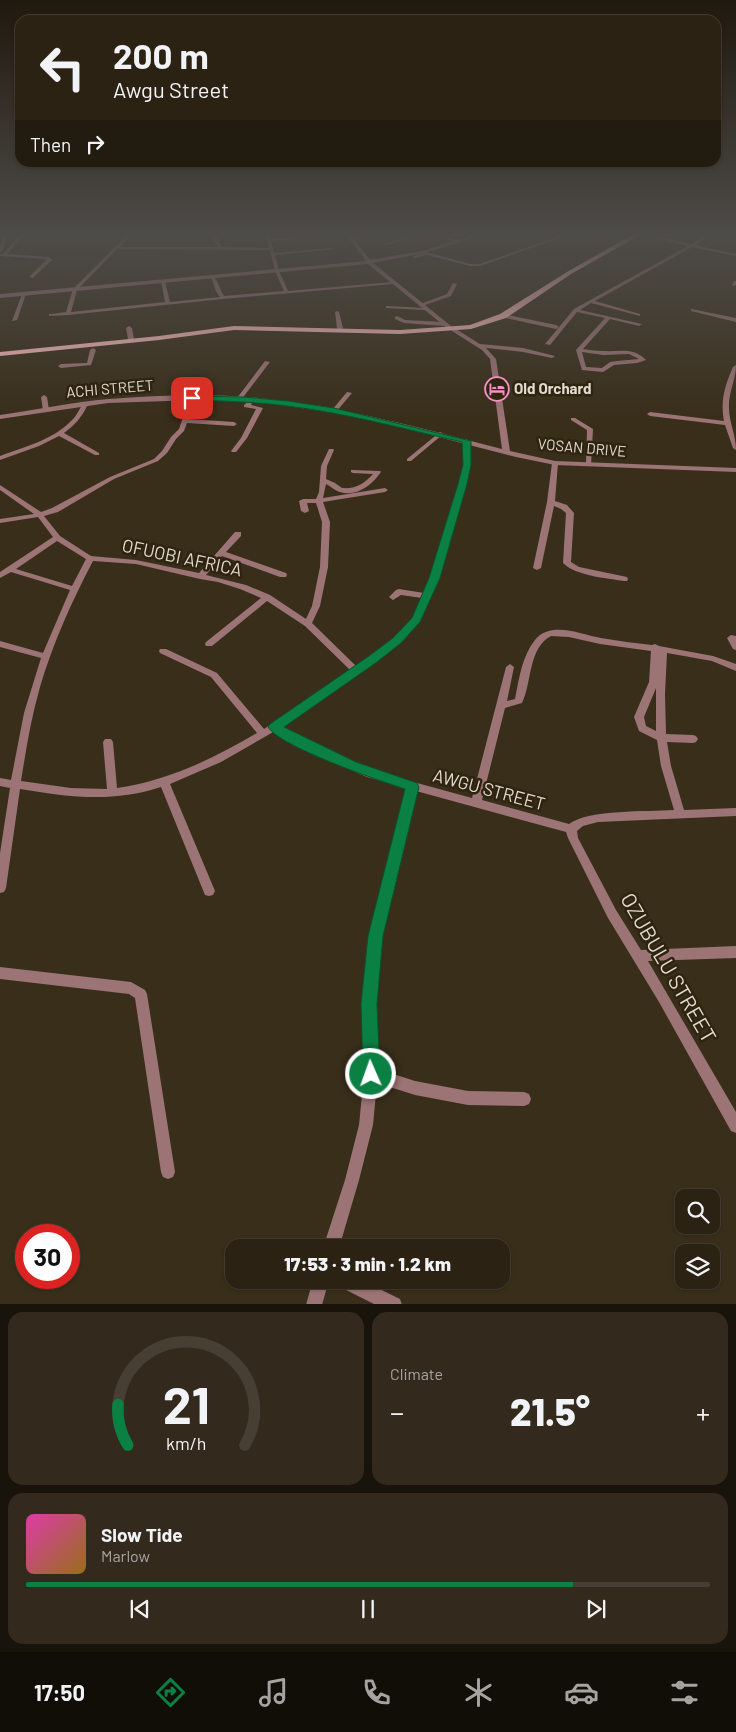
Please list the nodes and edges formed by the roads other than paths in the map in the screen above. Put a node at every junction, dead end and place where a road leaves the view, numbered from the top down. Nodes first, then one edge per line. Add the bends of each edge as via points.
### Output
1 (23, 297) edge
2 (72, 297) edge
3 (166, 297) edge
4 (245, 297) edge
5 (410, 297) edge
6 (444, 297) edge
7 (524, 297) edge
8 (532, 297) edge
9 (601, 297) edge
10 (223, 298) joint
11 (592, 302) junction
12 (168, 304) junction
13 (420, 305) junction
14 (388, 307) dead end
15 (425, 309) junction
16 (576, 310) junction
17 (693, 310) dead end
18 (337, 312) dead end
19 (68, 314) junction
20 (51, 315) dead end
21 (638, 315) dead end
22 (503, 316) junction
23 (609, 317) junction
24 (396, 318) dead end
25 (14, 320) dead end
26 (736, 320) edge
27 (639, 324) dead end
28 (449, 327) junction
29 (556, 327) dead end
30 (129, 328) dead end
31 (340, 328) junction
32 (131, 339) junction
33 (549, 343) dead end
34 (480, 346) junction
35 (93, 350) dead end
36 (578, 350) junction
37 (0, 352) edge
38 (552, 356) dead end
39 (267, 362) dead end
40 (61, 366) dead end
41 (736, 369) edge
42 (728, 382) junction
43 (736, 384) edge
44 (349, 393) dead end
45 (44, 397) dead end
46 (239, 399) junction
47 (191, 400) junction
48 (249, 403) junction
49 (85, 405) junction
50 (46, 410) junction
51 (338, 412) junction
52 (650, 414) dead end
53 (0, 419) edge
54 (573, 420) dead end
55 (185, 421) junction
56 (728, 423) junction
57 (234, 424) dead end
58 (59, 433) junction
59 (440, 434) junction
60 (466, 441) junction
61 (736, 448) edge
62 (331, 450) dead end
63 (234, 451) dead end
64 (506, 452) junction
65 (97, 454) dead end
66 (0, 458) edge
67 (409, 460) dead end
68 (555, 463) junction
69 (589, 464) junction
70 (736, 470) edge
71 (353, 471) dead end
72 (323, 480) junction
73 (0, 487) edge
74 (385, 490) dead end
75 (320, 501) junction
76 (551, 502) junction
77 (306, 511) dead end
78 (40, 515) junction
79 (0, 521) edge
80 (238, 534) dead end
81 (57, 538) junction
82 (220, 553) junction
83 (90, 559) junction
84 (537, 568) dead end
85 (12, 570) junction
86 (283, 575) dead end
87 (0, 576) edge
88 (200, 577) junction
89 (624, 579) dead end
90 (74, 588) junction
91 (427, 596) junction
92 (268, 597) junction
93 (393, 597) dead end
94 (308, 624) junction
95 (736, 639) edge
96 (0, 644) edge
97 (209, 644) dead end
98 (736, 647) edge
99 (659, 649) junction
100 (163, 651) dead end
101 (46, 657) junction
102 (736, 667) edge
103 (510, 668) dead end
104 (355, 670) junction
105 (501, 706) junction
106 (275, 727) junction
107 (263, 734) junction
108 (662, 738) junction
109 (693, 739) dead end
110 (108, 742) dead end
111 (0, 782) edge
112 (164, 782) junction
113 (17, 785) junction
114 (412, 787) junction
115 (112, 793) junction
116 (476, 802) junction
117 (736, 812) edge
118 (680, 814) junction
119 (571, 829) junction
120 (0, 888) edge
121 (209, 891) dead end
122 (736, 952) edge
123 (638, 956) junction
124 (0, 973) edge
125 (371, 1074) junction
126 (524, 1099) dead end
127 (736, 1126) edge
128 (168, 1172) dead end
129 (334, 1239) edge
130 (318, 1289) edge
131 (363, 1289) edge
132 (314, 1304) edge
133 (394, 1304) edge

1 - 25 street
2 - 19 street
3 - 12 street
4 - 10 street
5 - 13 street
6 - 13 street
7 - 28 main road via 493,317
8 - 22 main road
9 - 11 street
10 - 12 street
11 - 16 street
11 - 21 street
12 - 19 street
13 - 15 street
14 - 15 street
15 - 28 street
16 - 23 street
16 - 33 street
17 - 26 street
18 - 31 street
19 - 20 street
22 - 28 main road via 486,324
22 - 29 street
23 - 27 street
23 - 36 street
24 - 28 street via 404,322
28 - 31 main road
28 - 34 street
28 - 37 main road via 384,332 234,328
30 - 32 street
31 - 32 main road via 236,325
32 - 37 main road
34 - 38 street
34 - 64 street via 493,359
35 - 40 street via 90,364
36 - 36 street via 608,353 623,350 636,353 643,360 616,361 604,370 592,370 584,368
39 - 46 street
41 - 42 street
42 - 43 street
42 - 56 street via 725,403
44 - 51 street
45 - 50 street
46 - 47 street
46 - 51 street
47 - 48 street, ACHI STREET
47 - 49 street, ACHI STREET
47 - 55 street
48 - 51 street, ACHI STREET
48 - 63 street via 246,406 260,408
49 - 50 street, ACHI STREET
49 - 53 street, ACHI STREET
49 - 58 street via 74,424
50 - 53 street, ACHI STREET
51 - 59 street, VOSAN DRIVE
52 - 56 street
54 - 69 street via 590,429
55 - 57 street
55 - 78 street via 180,432 174,435 165,452 156,460 112,478
56 - 61 street
58 - 65 street
58 - 66 street
59 - 60 street, VOSAN DRIVE
59 - 67 street
60 - 64 street, VOSAN DRIVE
60 - 91 street via 467,465 463,484
62 - 72 street via 324,466
64 - 68 street, VOSAN DRIVE
68 - 69 street, VOSAN DRIVE
68 - 76 street
69 - 70 street, VOSAN DRIVE
71 - 72 street via 378,472 370,483 360,489 340,490
72 - 75 street
73 - 78 street, OFUOBI AFRICA
74 - 75 street
75 - 77 street via 304,501
75 - 94 street via 326,522 324,567 316,606
76 - 84 street
76 - 89 street via 570,513 566,563 577,569
78 - 79 street
78 - 81 street, OFUOBI AFRICA
80 - 82 street
81 - 83 street, OFUOBI AFRICA
81 - 85 street
82 - 86 street
82 - 88 street
83 - 88 street, OFUOBI AFRICA via 126,561
83 - 90 street
85 - 87 street
85 - 90 street
88 - 92 street, OFUOBI AFRICA via 234,584
90 - 101 street
91 - 93 street via 399,592
91 - 104 street via 416,620 397,641
92 - 94 street, OFUOBI AFRICA
92 - 97 street
94 - 104 street, OFUOBI AFRICA
95 - 98 street via 731,638
96 - 101 street
99 - 102 street
99 - 105 street via 566,633 550,634 538,641 535,647 519,701
99 - 108 street
99 - 108 street via 654,682 639,717 645,730
100 - 107 street via 214,675
101 - 113 street via 35,691
103 - 105 street
104 - 106 street
105 - 116 street
106 - 107 street
106 - 114 street, AWGU STREET via 351,766
107 - 112 street
108 - 109 street
108 - 118 street
110 - 115 street
111 - 113 street
112 - 115 street
112 - 121 street
113 - 115 street via 93,794
113 - 120 street
114 - 116 street, AWGU STREET
114 - 125 street via 376,936 369,1004
116 - 119 street, AWGU STREET
117 - 118 street
118 - 119 street via 598,818 580,822
119 - 123 street, OZUBULU STREET via 572,838 594,880
122 - 123 street
123 - 127 street, OZUBULU STREET
124 - 128 street via 131,988 141,994
125 - 126 street via 415,1088 468,1098
125 - 129 street via 366,1125
130 - 132 street
131 - 133 street

